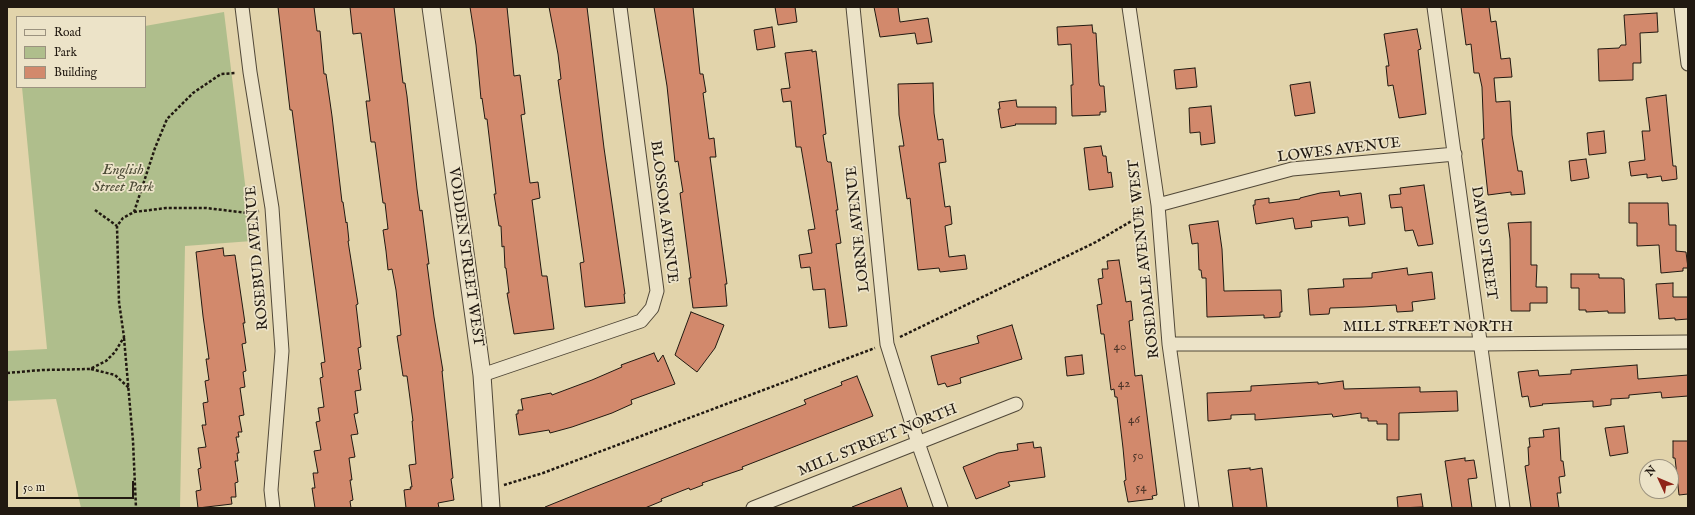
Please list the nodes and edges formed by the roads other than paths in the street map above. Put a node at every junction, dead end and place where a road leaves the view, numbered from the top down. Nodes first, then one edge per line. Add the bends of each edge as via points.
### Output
1 (242, 7) edge
2 (431, 7) edge
3 (620, 7) edge
4 (853, 7) edge
5 (1129, 7) edge
6 (1434, 7) edge
7 (1681, 7) edge
8 (1688, 64) edge
9 (1455, 154) junction
10 (1158, 205) junction
11 (1688, 342) edge
12 (1169, 344) junction
13 (1482, 344) junction
14 (482, 375) junction
15 (1016, 404) dead end
16 (918, 443) junction
17 (272, 508) edge
18 (491, 508) edge
19 (753, 508) edge
20 (942, 508) edge
21 (1192, 508) edge
22 (1503, 508) edge

1 - 17 street, ROSEBUD AVENUE via 272,208 282,351 271,490
2 - 14 street, VODDEN STREET WEST
3 - 14 street, BLOSSOM AVENUE via 658,291 652,308 641,321
4 - 16 street, LORNE AVENUE via 887,344
5 - 10 street, ROSEDALE AVENUE WEST
6 - 9 street, DAVID STREET
7 - 8 street
9 - 10 street, LOWES AVENUE via 1292,169
9 - 13 street, DAVID STREET
10 - 12 street, ROSEDALE AVENUE WEST
11 - 13 street, MILL STREET NORTH
12 - 13 street, MILL STREET NORTH
12 - 21 street, ROSEDALE AVENUE WEST
13 - 22 street, DAVID STREET
14 - 18 street, VODDEN STREET WEST
15 - 16 street, MILL STREET NORTH
16 - 19 street, MILL STREET NORTH
16 - 20 street, LORNE AVENUE

